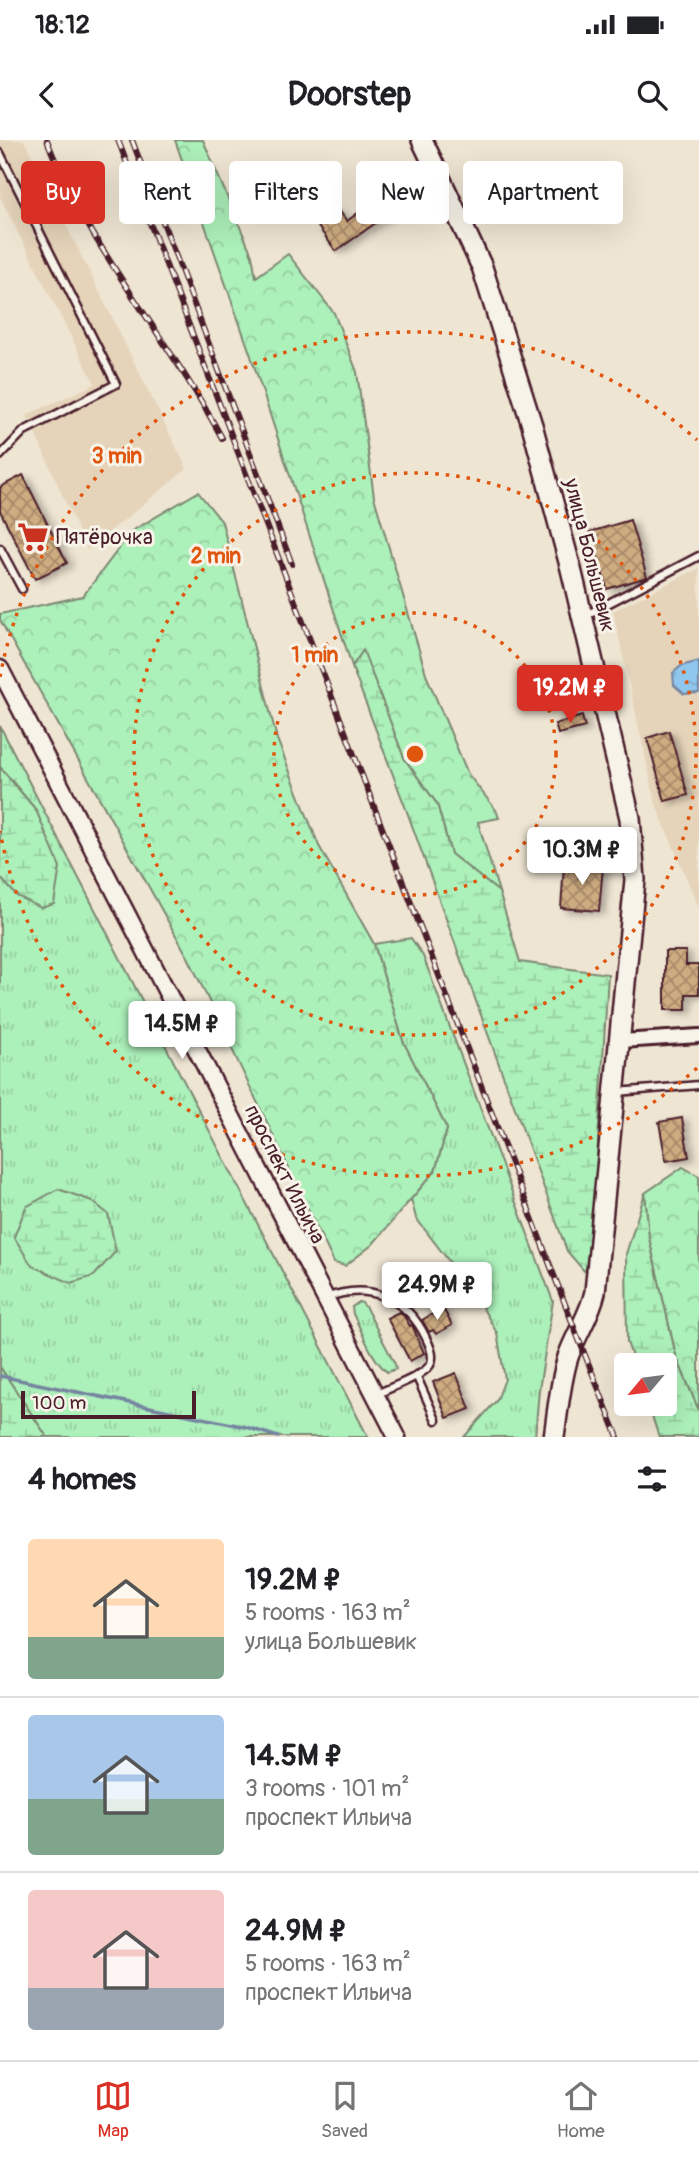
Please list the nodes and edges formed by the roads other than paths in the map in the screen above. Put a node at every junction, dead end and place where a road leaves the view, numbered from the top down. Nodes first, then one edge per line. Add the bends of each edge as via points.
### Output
1 (422, 140) edge
2 (0, 153) edge
3 (0, 456) edge
4 (0, 548) edge
5 (699, 556) edge
6 (22, 589) dead end
7 (582, 617) junction
8 (0, 669) edge
9 (699, 1035) edge
10 (621, 1041) junction
11 (699, 1085) edge
12 (615, 1093) junction
13 (326, 1298) junction
14 (416, 1376) junction
15 (375, 1395) junction
16 (436, 1420) dead end
17 (397, 1437) edge
18 (554, 1437) edge

1 - 7 main road, улица Большевик via 482,267 532,425
2 - 3 lane via 116,384 24,431
4 - 6 lane
5 - 7 lane
7 - 10 main road, улица Большевик via 633,841 635,880
8 - 13 street, проспект Ильича
9 - 10 street
10 - 12 main road, улица Большевик
11 - 12 lane
12 - 18 main road, улица Большевик via 595,1292 565,1367
13 - 14 lane via 375,1294 402,1304 431,1350 430,1365
13 - 15 street, проспект Ильича
14 - 15 lane
14 - 16 lane
15 - 17 street, проспект Ильича

